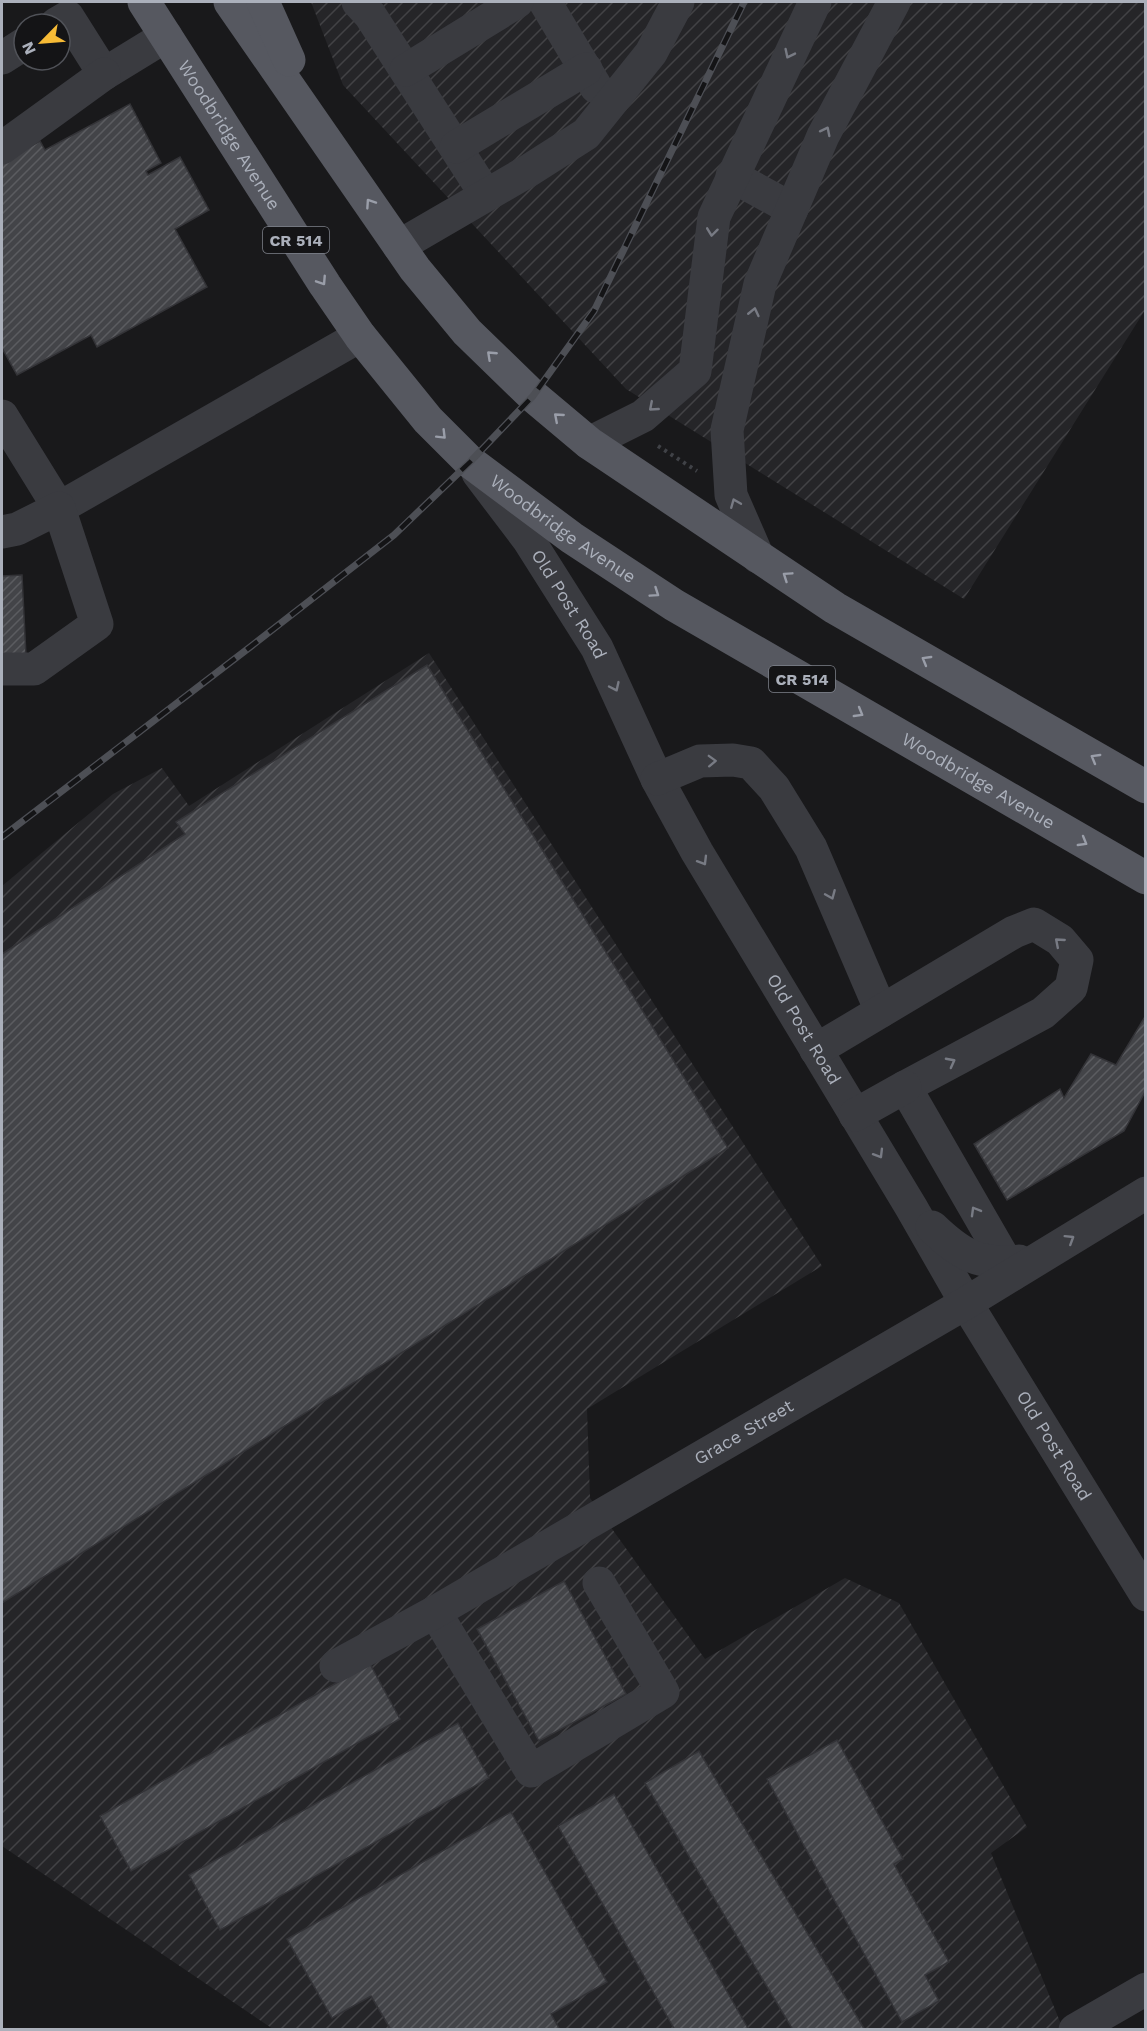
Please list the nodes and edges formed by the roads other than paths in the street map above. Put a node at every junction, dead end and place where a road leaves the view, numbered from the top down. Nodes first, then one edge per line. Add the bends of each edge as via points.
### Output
1 (144, 2) edge
2 (230, 2) edge
3 (263, 2) edge
4 (358, 2) edge
5 (518, 2) edge
6 (545, 2) edge
7 (678, 2) edge
8 (815, 2) edge
9 (894, 2) edge
10 (72, 23) edge
11 (166, 36) junction
12 (586, 69) junction
13 (406, 70) junction
14 (104, 74) junction
15 (608, 107) junction
16 (322, 133) junction
17 (456, 147) junction
18 (2, 148) edge
19 (732, 176) junction
20 (486, 195) junction
21 (792, 209) junction
22 (399, 246) junction
23 (360, 336) junction
24 (2, 416) edge
25 (589, 443) junction
26 (470, 462) junction
27 (59, 508) junction
28 (2, 532) edge
29 (758, 556) junction
30 (2, 669) edge
31 (657, 779) junction
32 (1146, 787) edge
33 (1146, 878) edge
34 (881, 1011) junction
35 (816, 1050) junction
36 (905, 1087) junction
37 (855, 1115) junction
38 (1146, 1192) edge
39 (911, 1207) junction
40 (1009, 1268) junction
41 (966, 1303) junction
42 (599, 1583) dead end
43 (1146, 1595) edge
44 (435, 1612) junction
45 (336, 1666) dead end
46 (1146, 1989) edge
47 (1075, 2030) edge

1 - 11 main road, Woodbridge Avenue / CR 514
2 - 16 main road
3 - 16 main road
4 - 13 street
5 - 13 street
6 - 12 street
7 - 15 street via 651,53
8 -> 19 street
21 -> 9 street via 823,136
10 - 14 street
11 - 14 street
11 -> 23 main road, Woodbridge Avenue / CR 514
12 - 15 street
12 - 17 street
13 - 17 street
14 - 18 street
15 - 20 street via 586,134
22 -> 16 main road
17 - 20 street
19 - 21 street
19 -> 25 street via 714,217 695,371 643,416
20 - 22 street
29 -> 21 street via 731,495 727,430 760,284
25 -> 22 main road via 466,332
23 -> 26 main road, Woodbridge Avenue / CR 514 via 428,420
23 - 27 street
24 - 27 street
25 - 29 main road
26 -> 31 street, Old Post Road via 528,539 597,648
26 -> 33 main road, Woodbridge Avenue / CR 514 via 572,538 674,605
27 - 28 street via 17,529
27 - 30 street via 97,624 34,669
32 -> 29 main road via 836,608
31 -> 34 street via 700,761 751,763 774,788 812,848
31 -> 35 street, Old Post Road
34 - 35 street
36 -> 34 street via 1043,1012 1071,988 1077,960 1060,940 1034,924
35 - 37 street, Old Post Road
36 - 37 street
40 -> 36 street
37 -> 39 street, Old Post Road
40 -> 38 street, Grace Street via 1041,1257
39 - 40 street via 952,1247 965,1255
39 - 41 street, Old Post Road
40 - 41 street, Grace Street
41 - 43 street, Old Post Road
41 - 44 street, Grace Street
42 - 44 street via 663,1692 531,1771
44 - 45 street, Grace Street
46 - 47 street

